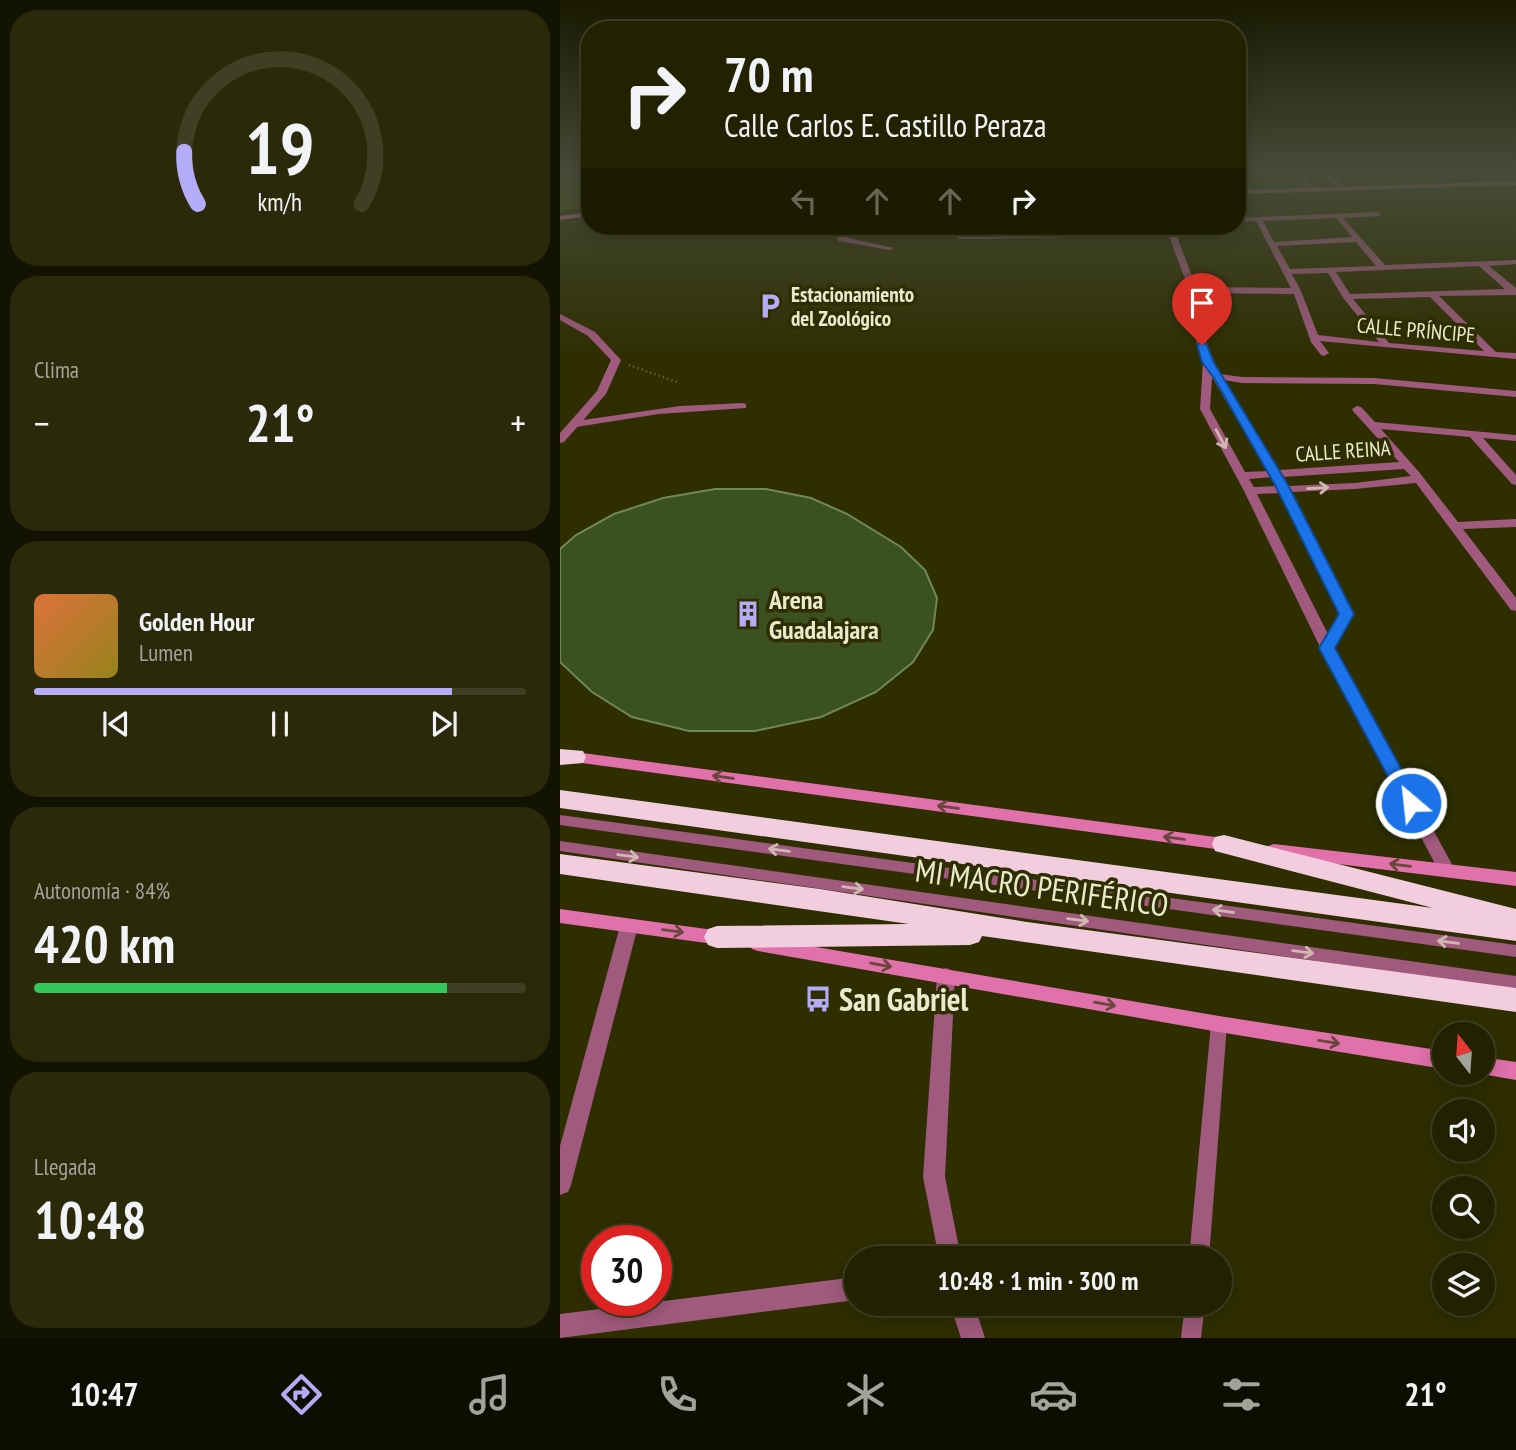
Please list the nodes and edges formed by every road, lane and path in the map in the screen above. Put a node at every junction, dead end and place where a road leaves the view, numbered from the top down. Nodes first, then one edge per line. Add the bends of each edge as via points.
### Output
1 (1266, 232) edge
2 (1353, 232) edge
3 (839, 235) edge
4 (960, 235) edge
5 (1070, 235) edge
6 (1172, 235) edge
7 (1359, 239) junction
8 (1272, 244) junction
9 (890, 248) dead end
10 (1516, 262) edge
11 (1482, 264) junction
12 (1382, 267) junction
13 (1330, 270) junction
14 (1286, 272) junction
15 (1191, 285) junction
16 (1294, 287) junction
17 (1515, 292) edge
18 (1433, 295) junction
19 (1347, 298) junction
20 (560, 317) edge
21 (1314, 337) junction
22 (1387, 346) junction
23 (1324, 353) dead end
24 (1493, 354) junction
25 (1516, 356) edge
26 (617, 360) junction
27 (1214, 376) junction
28 (680, 383) dead end
29 (1516, 394) edge
30 (743, 406) dead end
31 (1357, 409) dead end
32 (576, 424) junction
33 (1370, 425) junction
34 (1473, 434) junction
35 (1516, 438) edge
36 (560, 440) edge
37 (1407, 465) junction
38 (1344, 471) junction
39 (1275, 475) junction
40 (1241, 476) junction
41 (1419, 479) junction
42 (1516, 482) edge
43 (1355, 486) junction
44 (1284, 490) junction
45 (1250, 491) junction
46 (1516, 523) edge
47 (1455, 526) junction
48 (1511, 594) edge
49 (1516, 607) edge
50 (1327, 648) junction
51 (565, 756) edge
52 (560, 799) edge
53 (560, 820) edge
54 (1224, 844) junction
55 (560, 846) edge
56 (560, 864) edge
57 (1447, 870) junction
58 (1516, 879) edge
59 (560, 916) edge
60 (1516, 919) edge
61 (629, 926) junction
62 (1516, 930) edge
63 (1027, 933) junction
64 (717, 937) junction
65 (1516, 951) edge
66 (946, 976) junction
67 (1516, 983) edge
68 (1516, 1000) edge
69 (1219, 1024) junction
70 (1432, 1058) edge
71 (1495, 1068) edge
72 (1516, 1071) edge
73 (560, 1185) edge
74 (947, 1246) edge
75 (1200, 1246) edge
76 (844, 1290) edge
77 (966, 1316) edge
78 (1194, 1316) edge
79 (560, 1326) edge
80 (973, 1338) edge
81 (1191, 1338) edge

1 - 8 street
2 - 7 street
3 - 9 street
4 - 5 lane
6 - 15 street
7 - 8 street
7 - 12 street
8 - 14 street
10 - 11 street
11 - 12 street
11 - 17 street
12 - 13 street
13 - 14 street
13 - 19 street
14 - 16 street
15 - 16 street
15 - 27 street via 1202,345
16 - 21 street
17 - 18 street
18 - 19 street
18 - 24 street
19 - 22 street
20 - 26 street via 584,327
21 - 22 street, CALLE PRÍNCIPE
21 - 23 street
22 - 24 street, CALLE PRÍNCIPE
24 - 25 street, CALLE PRÍNCIPE
26 - 28 path
26 - 32 street via 602,392
27 - 29 street via 1374,381
27 - 39 street
27 -> 40 street via 1204,391 1205,409
30 - 32 lane via 712,405
31 - 33 street
32 - 36 street
33 - 34 street
33 - 37 street
34 - 35 street
34 - 42 street
37 - 38 street, CALLE REINA
37 - 41 street
38 - 39 street, CALLE REINA
38 - 43 street
39 - 40 street, CALLE REINA
39 - 44 street
40 - 45 street
41 - 43 street, CALLE REINA
41 - 47 street
44 -> 43 street, CALLE REINA
44 - 45 street, CALLE REINA
44 - 50 street via 1346,614
45 - 50 street
46 - 47 street
47 - 48 street
48 - 49 street
50 - 57 street
54 -> 51 street
52 - 62 highway
65 -> 53 lane, MI MACRO PERIFÉRICO
57 -> 54 street
54 - 60 highway
55 -> 67 lane, MI MACRO PERIFÉRICO
56 - 63 highway
57 - 58 street
59 - 61 street
61 -> 64 street
61 - 73 street
63 - 64 highway
63 - 68 highway
64 -> 66 street
66 -> 69 street
66 - 74 street via 934,1177
69 -> 70 street
69 - 75 lane
71 - 72 street
76 - 79 street
77 - 80 street
78 - 81 lane

